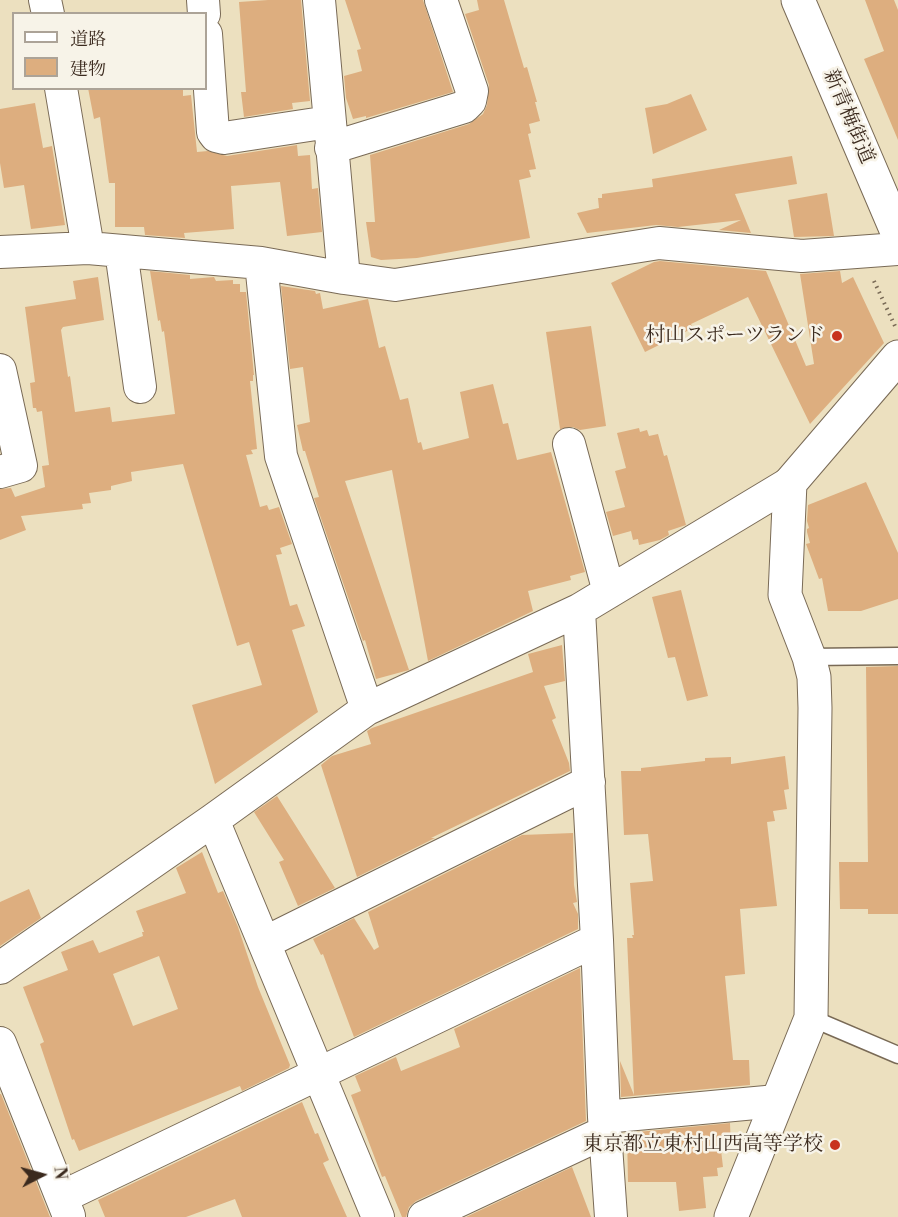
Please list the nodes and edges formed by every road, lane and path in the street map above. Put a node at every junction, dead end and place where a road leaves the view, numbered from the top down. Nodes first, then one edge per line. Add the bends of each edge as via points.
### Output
1 (319, 0) edge
2 (441, 0) edge
3 (798, 0) edge
4 (207, 48) edge
5 (61, 90) edge
6 (330, 135) junction
7 (898, 234) edge
8 (88, 248) junction
9 (898, 249) edge
10 (121, 251) junction
11 (0, 252) edge
12 (261, 263) junction
13 (344, 278) junction
14 (874, 280) dead end
15 (898, 332) edge
16 (898, 357) edge
17 (0, 370) edge
18 (140, 387) dead end
19 (569, 444) dead end
20 (0, 472) edge
21 (790, 483) junction
22 (609, 592) junction
23 (579, 610) junction
24 (898, 656) edge
25 (809, 657) junction
26 (367, 709) junction
27 (589, 782) junction
28 (213, 820) junction
29 (597, 940) junction
30 (264, 943) junction
31 (0, 968) edge
32 (811, 1018) junction
33 (0, 1043) edge
34 (898, 1055) edge
35 (318, 1074) junction
36 (777, 1101) junction
37 (605, 1125) junction
38 (66, 1207) edge
39 (378, 1217) edge
40 (424, 1217) edge
41 (611, 1217) edge
42 (730, 1217) edge

1 - 6 street
2 - 6 street via 472,91 470,101 464,107
3 - 7 street, 新青梅街道
4 - 6 street via 216,136
5 - 8 street
6 - 13 street
8 - 10 street
8 - 11 street
9 - 13 street via 802,256 659,243 395,285
10 - 12 street
10 - 18 street
12 - 13 street
12 - 26 street via 281,456
14 - 15 path
16 - 21 street
17 - 20 street via 21,466
19 - 22 street
21 - 22 street
21 - 25 street via 785,595
22 - 23 street
23 - 26 street
23 - 27 street
24 - 25 lane
25 - 32 street via 815,708
26 - 28 street
27 - 29 street
27 - 30 street
28 - 30 street
28 - 31 street
29 - 35 street
29 - 37 street
30 - 35 street
32 - 34 lane
32 - 36 street
33 - 38 street
35 - 38 street
35 - 39 street
36 - 37 street
36 - 42 street
37 - 40 street
37 - 41 street

